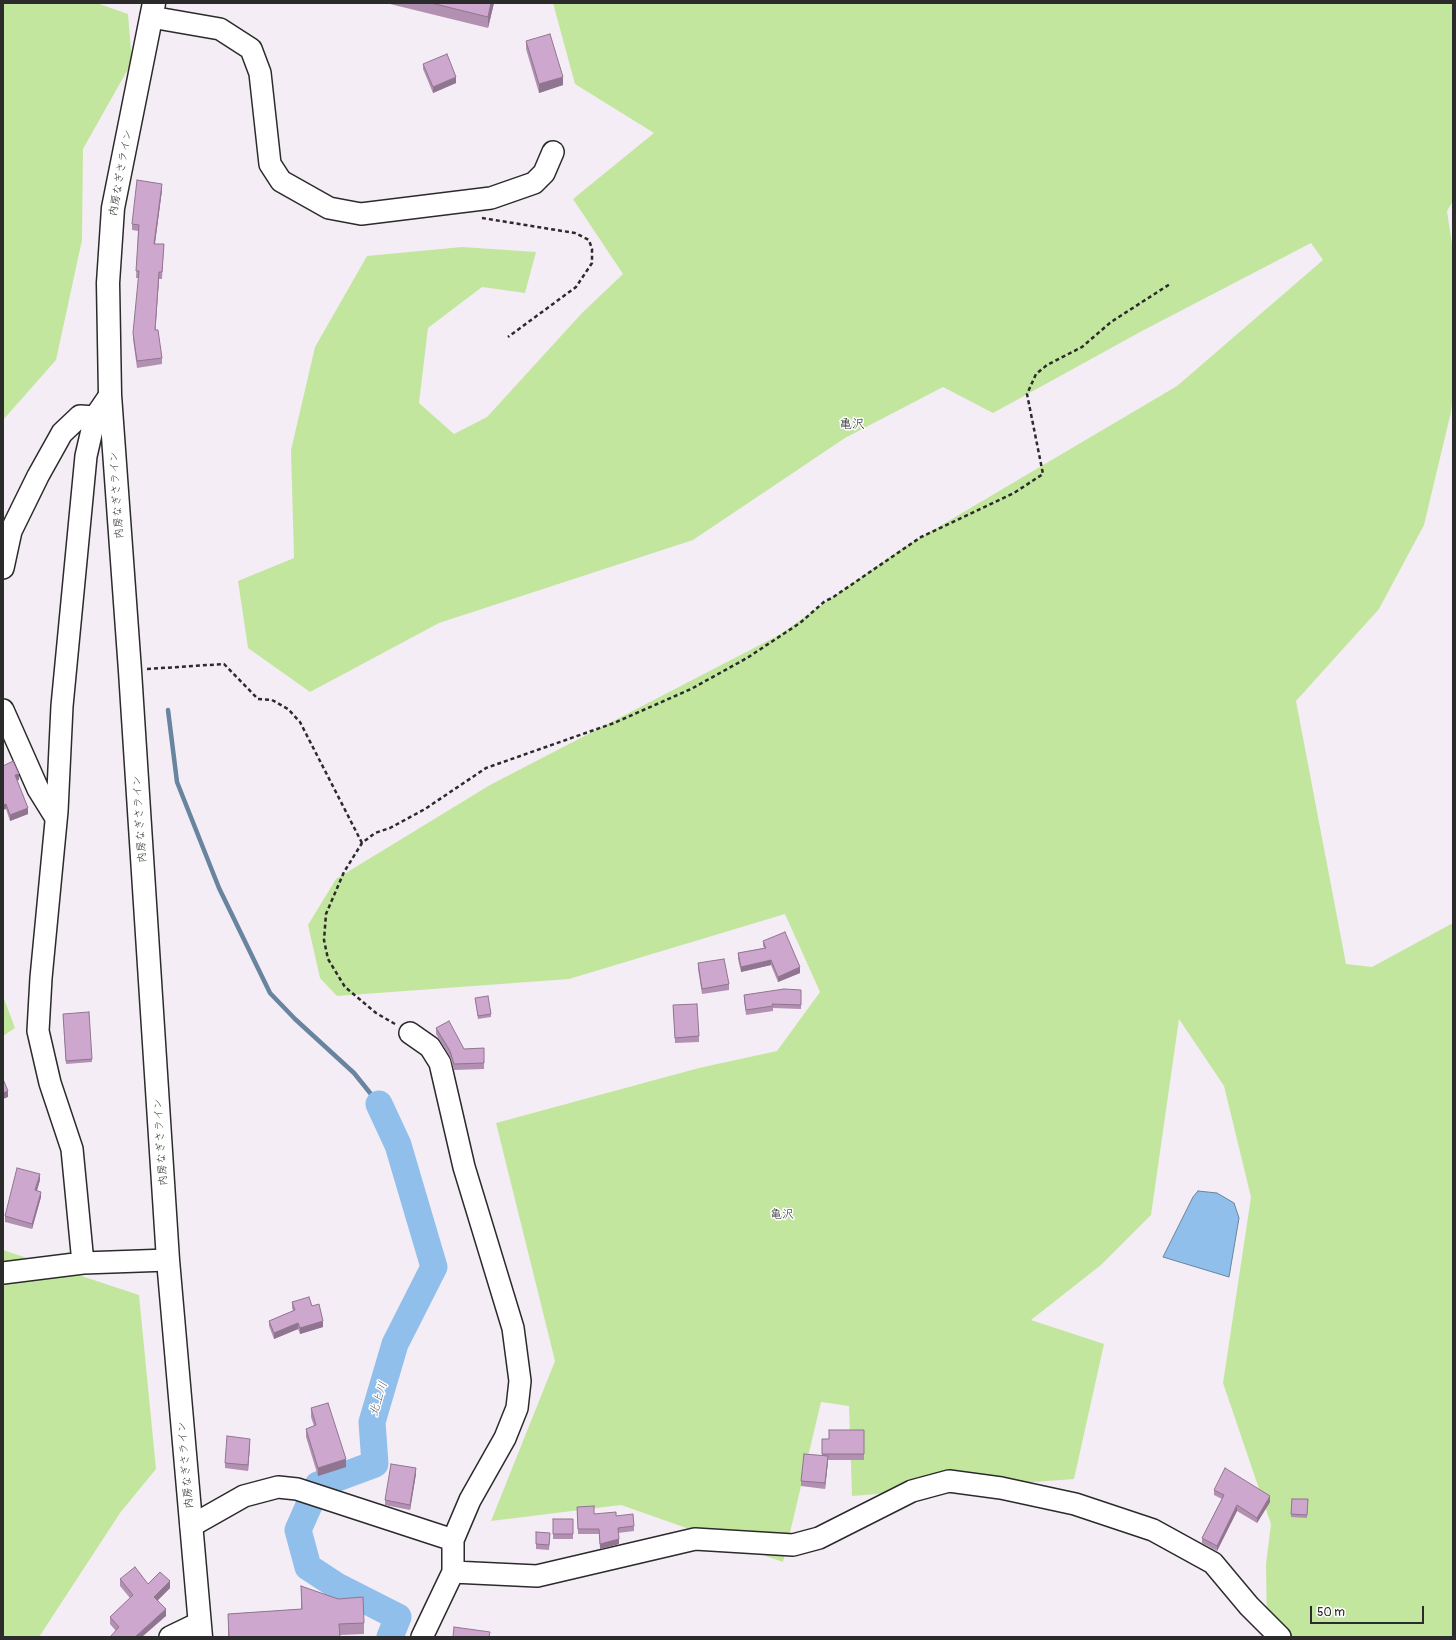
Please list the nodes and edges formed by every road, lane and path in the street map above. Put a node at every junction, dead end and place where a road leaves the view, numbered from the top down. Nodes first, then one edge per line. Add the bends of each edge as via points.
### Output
1 (152, 10) edge
2 (553, 152) dead end
3 (468, 201) junction
4 (1170, 284) dead end
5 (508, 337) dead end
6 (110, 395) junction
7 (95, 418) junction
8 (3, 568) edge
9 (130, 671) junction
10 (3, 710) edge
11 (56, 818) junction
12 (362, 843) junction
13 (410, 1033) joint
14 (168, 1260) junction
15 (83, 1263) junction
16 (3, 1273) edge
17 (191, 1526) junction
18 (453, 1540) junction
19 (453, 1572) junction
20 (197, 1632) edge
21 (170, 1637) edge
22 (422, 1637) edge
23 (1280, 1637) edge

1 - 3 street via 220,29 251,49 260,73 270,164 281,181 329,208 361,214
1 - 6 highway, 内房なぎさライン via 114,208 108,282
2 - 3 street via 544,173 534,183 491,198
3 - 5 path via 473,212 482,219 575,233 590,240 592,263 576,287
4 - 12 path via 1111,322 1082,347 1047,365 1036,374 1027,394 1043,474 1014,493 921,537 825,601 800,623 747,658 697,685 614,723 486,768 425,809 375,833
6 - 7 street
6 - 9 highway, 内房なぎさライン
7 - 8 street via 80,416 62,433 11,531
7 - 11 street via 86,456 79,523 62,706
9 - 12 path via 224,664 258,699 272,700 288,709 300,722
9 - 14 highway, 内房なぎさライン
10 - 11 street via 38,789
11 - 15 street via 40,978 38,1031 50,1083 72,1149
12 - 13 path via 344,872 326,914 324,940 328,959 345,987 376,1013
13 - 18 street via 430,1047 440,1063 464,1167 513,1328 520,1381 517,1408 505,1438 470,1500
14 - 15 street
14 - 17 highway, 内房なぎさライン
15 - 16 street
17 - 18 street via 244,1496 278,1487 297,1489
17 - 20 highway, 内房なぎさライン
18 - 19 street
19 - 22 street
19 - 23 street via 537,1576 695,1539 793,1545 819,1538 912,1491 949,1480 1075,1504 1153,1530 1213,1563 1249,1606
20 - 21 street

